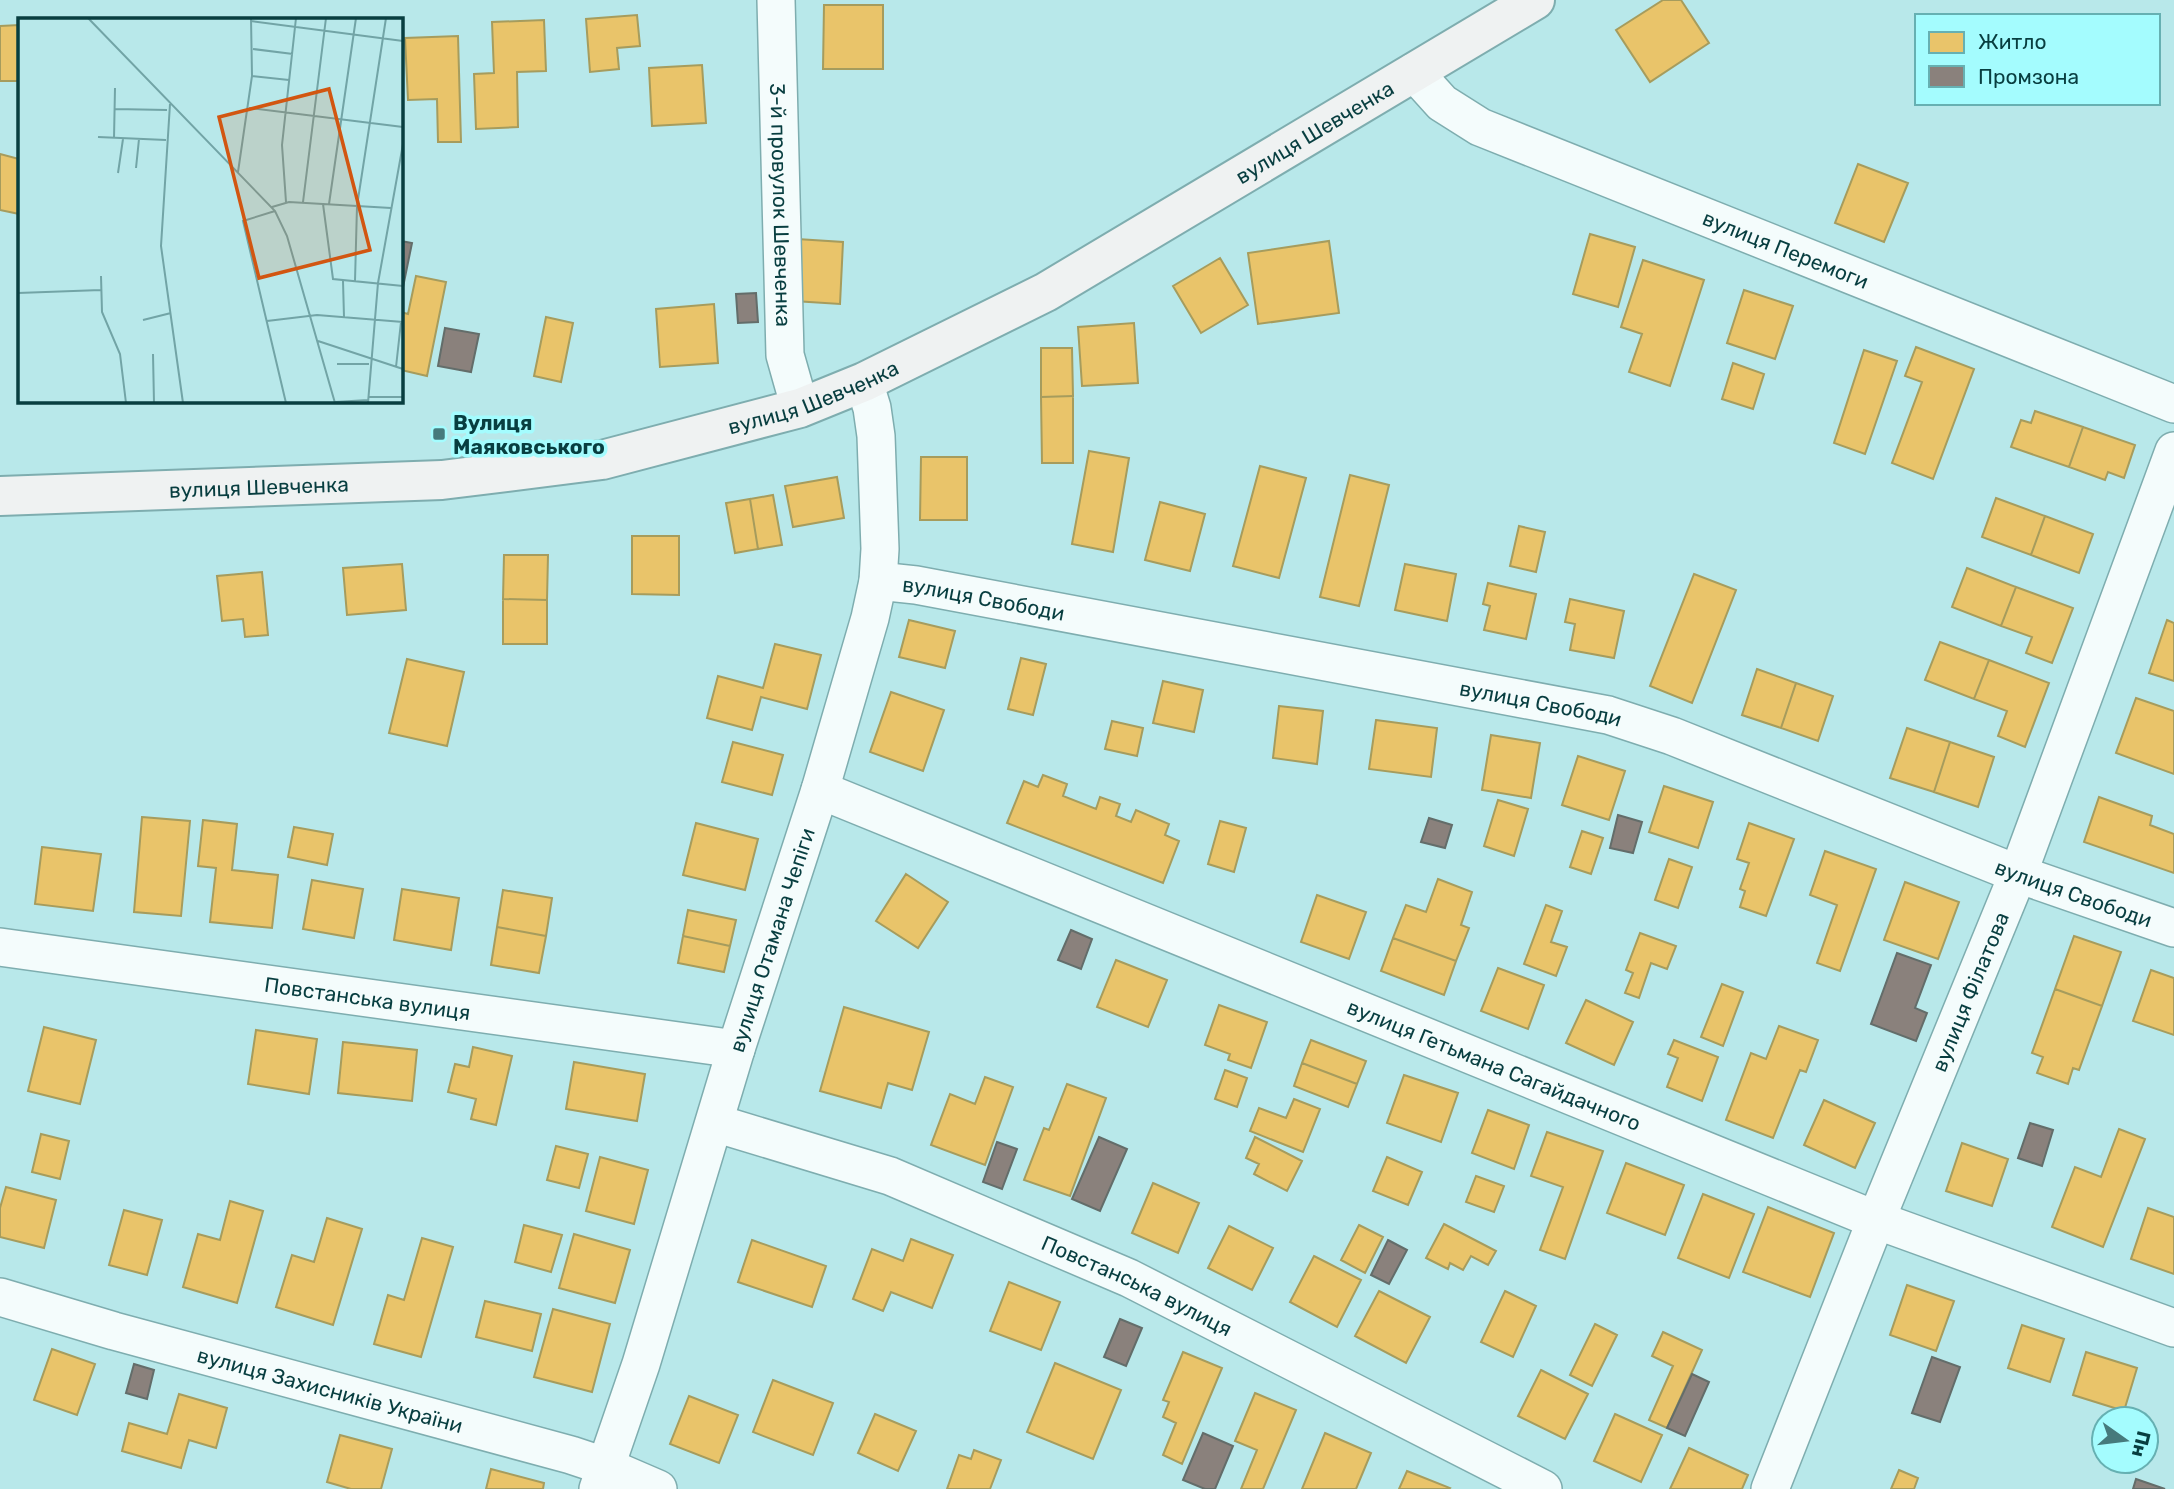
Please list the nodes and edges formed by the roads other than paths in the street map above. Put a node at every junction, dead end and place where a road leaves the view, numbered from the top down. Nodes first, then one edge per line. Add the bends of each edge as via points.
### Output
1 (776, 0) edge
2 (1535, 0) edge
3 (1414, 72) junction
4 (864, 382) junction
5 (2174, 404) edge
6 (800, 408) junction
7 (2174, 451) edge
8 (0, 496) edge
9 (878, 581) junction
10 (820, 790) junction
11 (2018, 874) junction
12 (2174, 928) edge
13 (0, 947) edge
14 (736, 1049) junction
15 (715, 1123) junction
16 (1876, 1220) junction
17 (0, 1297) edge
18 (2174, 1328) edge
19 (602, 1478) edge
20 (658, 1489) edge
21 (1544, 1489) edge
22 (1770, 1489) edge

1 - 6 street, 3-й провулок Шевченка via 785,355
2 - 3 main road, вулиця Шевченка
3 - 4 main road, вулиця Шевченка via 1046,292
3 - 5 street, вулиця Перемоги via 1442,103 1480,127
4 - 6 main road, вулиця Шевченка
4 - 9 street, вулиця Отамана Чепіги via 876,436
6 - 8 main road, вулиця Шевченка via 602,460 443,480
7 - 11 street, вулиця Філатова
9 - 10 street, вулиця Отамана Чепіги
9 - 11 street, вулиця Свободи via 916,584 1608,715 1672,736
10 - 14 street, вулиця Отамана Чепіги
10 - 16 street, вулиця Гетьмана Сагайдачного
11 - 12 street, вулиця Свободи
11 - 16 street, вулиця Філатова
13 - 14 street, Повстанська вулиця
14 - 15 street, вулиця Отамана Чепіги
15 - 19 street, вулиця Отамана Чепіги
15 - 21 street, Повстанська вулиця via 890,1176 1129,1278
16 - 18 street, вулиця Гетьмана Сагайдачного
16 - 22 street, вулиця Філатова
17 - 19 street, вулиця Захисників України via 558,1452
19 - 20 street, вулиця Захисників України

